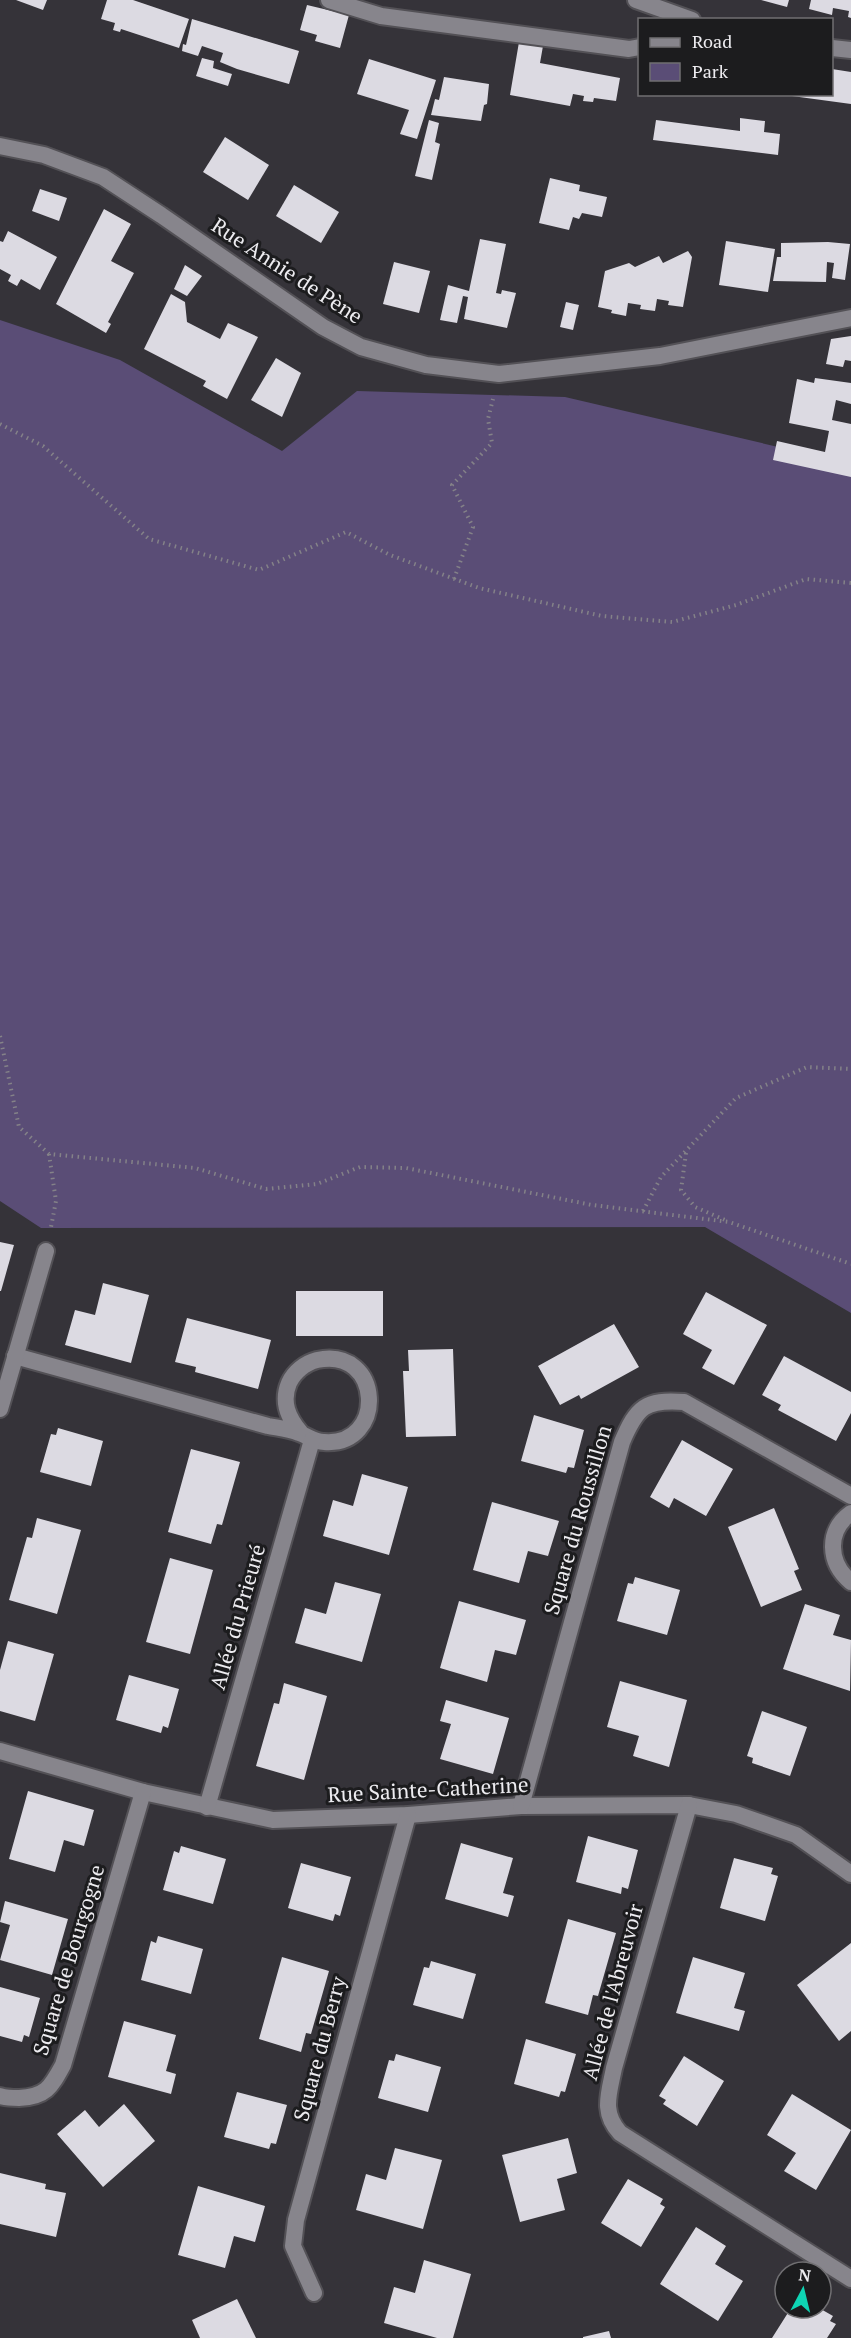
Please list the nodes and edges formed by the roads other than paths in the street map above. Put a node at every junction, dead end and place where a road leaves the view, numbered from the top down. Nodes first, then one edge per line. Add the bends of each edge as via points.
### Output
1 (329, 0) edge
2 (636, 0) edge
3 (686, 18) edge
4 (638, 47) edge
5 (833, 48) edge
6 (851, 50) edge
7 (0, 146) edge
8 (851, 318) edge
9 (45, 1251) road end
10 (15, 1356) junction
11 (0, 1409) edge
12 (306, 1436) junction
13 (851, 1496) edge
14 (851, 1513) edge
15 (851, 1582) edge
16 (0, 1751) edge
17 (143, 1792) junction
18 (689, 1805) junction
19 (521, 1806) junction
20 (207, 1807) junction
21 (408, 1815) junction
22 (851, 1875) edge
23 (0, 2096) edge
24 (851, 2279) edge
25 (315, 2293) dead end

1 - 4 street via 381,16
2 - 3 street
5 - 6 street
7 - 8 street, Rue Annie de Pène via 44,155 103,177 323,327 361,347 426,365 500,374 660,356
9 - 10 street
10 - 11 street
10 - 12 street
12 - 12 street via 332,1442 351,1436 367,1416 369,1389 363,1377 341,1360 312,1361 291,1380 286,1408 291,1422
12 - 20 street, Allée du Prieuré
13 - 19 street, Square du Roussillon via 684,1402 663,1400 645,1406 632,1418 622,1442
14 - 15 street via 841,1521 832,1548 835,1562
16 - 17 street, Rue Sainte-Catherine
17 - 20 street, Rue Sainte-Catherine
17 - 23 street, Square de Bourgogne via 63,2065 52,2085 38,2097
18 - 19 street, Rue Sainte-Catherine
18 - 22 street, Rue Sainte-Catherine via 736,1814 796,1835
18 - 24 street, Allée de l'Abreuvoir via 614,2068 607,2110 611,2123 620,2133
19 - 21 street, Rue Sainte-Catherine
20 - 21 street, Rue Sainte-Catherine via 273,1820
21 - 25 street, Square du Berry via 296,2220 293,2246

